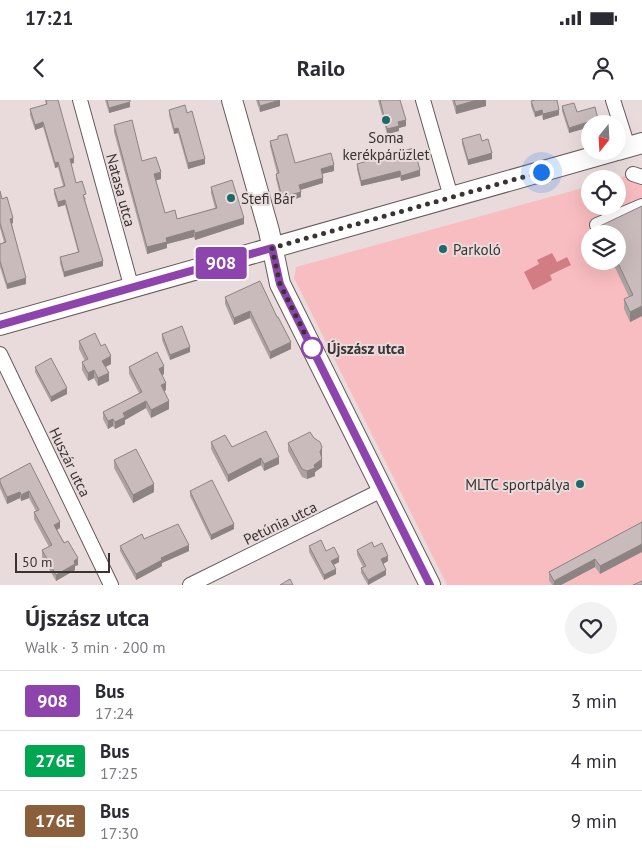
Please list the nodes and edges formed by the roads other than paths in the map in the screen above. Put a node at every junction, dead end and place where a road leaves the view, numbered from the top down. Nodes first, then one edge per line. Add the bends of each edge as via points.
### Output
1 (80, 100) edge
2 (232, 100) edge
3 (423, 100) edge
4 (613, 100) edge
5 (617, 115) edge
6 (583, 160) edge
7 (451, 198) junction
8 (642, 206) edge
9 (597, 225) dead end
10 (272, 248) junction
11 (132, 289) junction
12 (0, 325) edge
13 (0, 354) edge
14 (384, 489) junction
15 (111, 585) edge
16 (190, 585) edge
17 (430, 585) edge

1 - 11 street, Natasa utca
2 - 10 street
3 - 7 street
4 - 5 street
6 - 7 street
7 - 10 street
8 - 9 street
10 - 11 street
10 - 14 street via 280,284
11 - 12 street
13 - 15 street, Huszár utca
14 - 16 street, Petúnia utca
14 - 17 street

